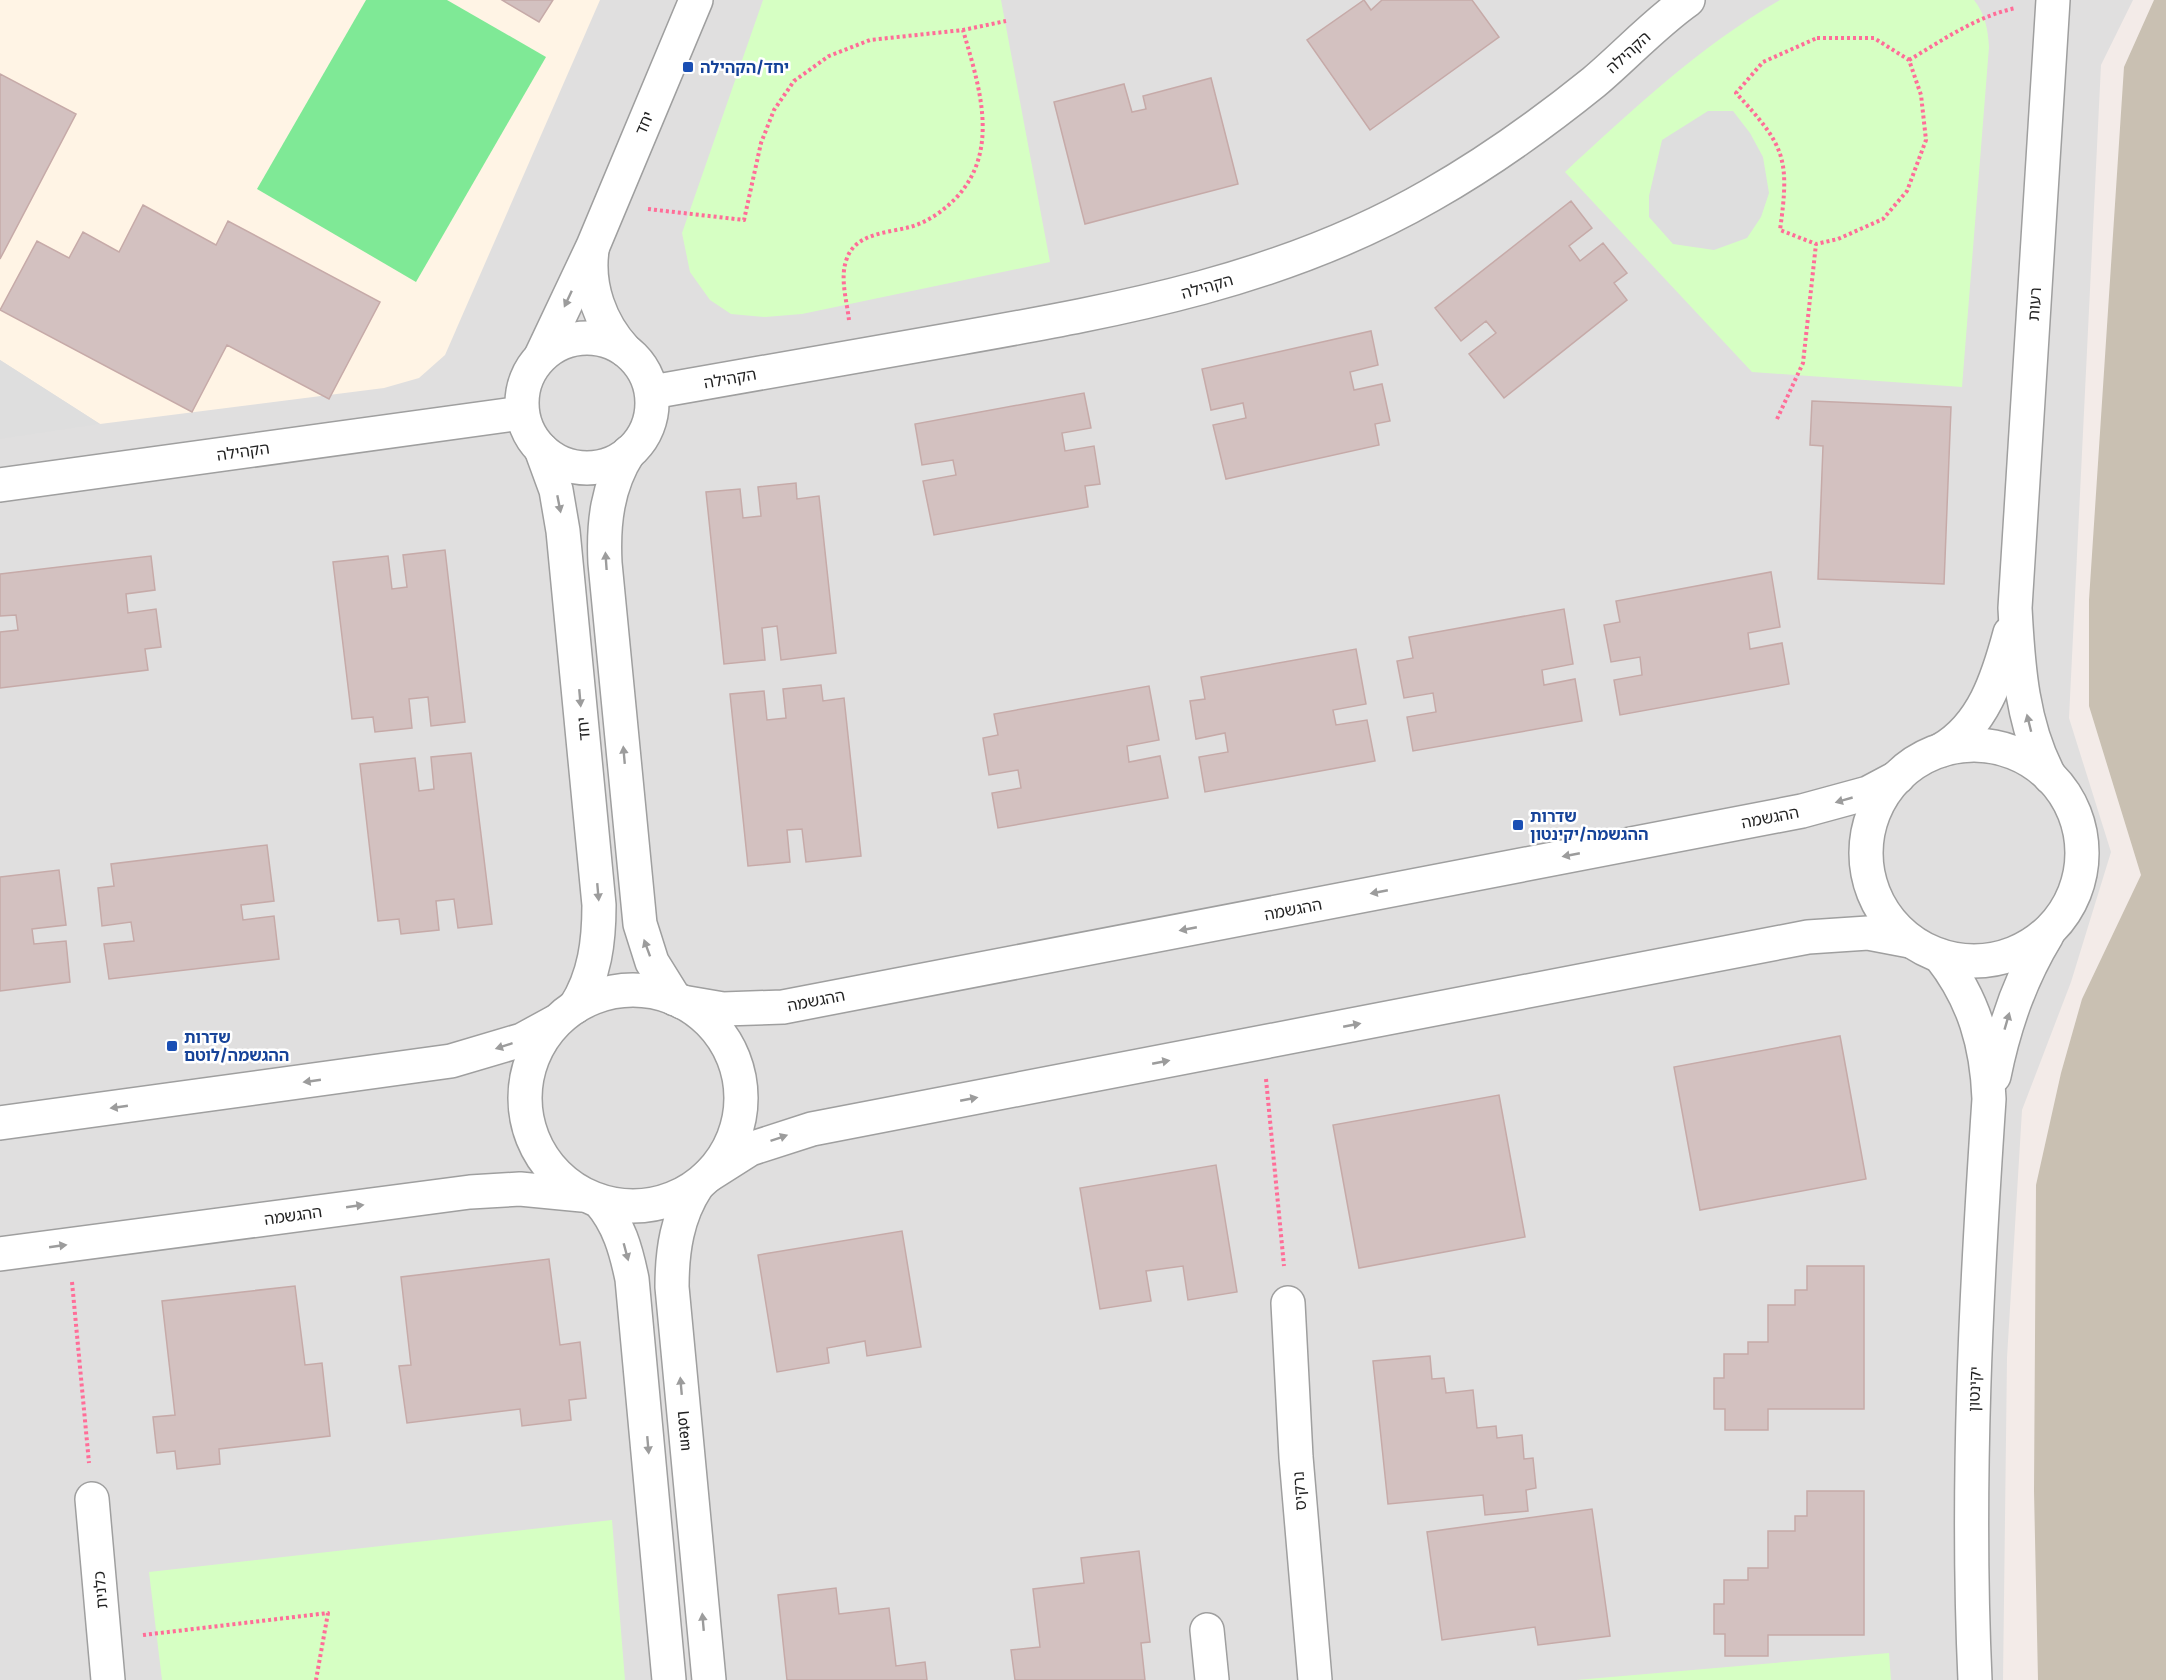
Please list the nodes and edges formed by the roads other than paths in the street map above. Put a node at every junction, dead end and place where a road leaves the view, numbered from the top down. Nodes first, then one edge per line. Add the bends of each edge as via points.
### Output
1 (696, 0) edge
2 (1689, 0) edge
3 (2054, 0) edge
4 (592, 246) junction
5 (625, 350) junction
6 (541, 356) junction
7 (652, 392) junction
8 (522, 413) junction
9 (541, 449) junction
10 (629, 452) junction
11 (0, 485) edge
12 (2015, 608) junction
13 (1940, 751) junction
14 (1898, 777) junction
15 (2050, 777) junction
16 (2050, 930) junction
17 (1910, 941) junction
18 (1940, 956) junction
19 (679, 1000) junction
20 (566, 1014) junction
21 (1989, 1099) junction
22 (0, 1123) edge
23 (703, 1180) junction
24 (593, 1199) junction
25 (0, 1254) edge
26 (1288, 1303) road end
27 (92, 1499) road end
28 (1207, 1630) dead end
29 (108, 1680) edge
30 (669, 1680) edge
31 (709, 1680) edge
32 (1212, 1680) edge
33 (1315, 1680) edge
34 (1975, 1680) edge

1 - 4 street, יחד
2 - 7 street, הקהילה via 1597,80 1516,142 1428,197 1334,242 1230,280 1114,311
3 - 12 street, רעות
4 - 5 street, יחד via 595,297 613,337
4 -> 6 street, יחד
5 - 6 street via 597,338 576,338 557,344
5 - 7 street via 645,372
6 - 8 street via 524,382
7 - 10 street via 649,423
8 - 9 street via 529,433
8 - 11 street, הקהילה
9 - 10 street via 566,465 587,469 608,465
9 -> 20 street, יחד via 556,490 563,531 599,905 592,969
19 -> 10 street via 652,962 639,924 605,563 608,503 617,473
12 - 13 street, רעות via 2004,656 1985,702 1959,740
15 -> 12 street, רעות via 2026,713
13 - 14 street via 1924,757
13 - 15 street via 1974,745 1992,747 2024,757
14 - 17 street via 1878,804 1866,854 1878,903
14 -> 19 street, ההגשמה via 1868,793 1823,806 783,1007 723,1009
15 - 16 street via 2070,804 2082,854 2070,903
16 - 18 street via 2024,950 1992,960 1974,962
21 -> 16 street, יקינטון via 2010,1012 2030,964
17 - 18 street
23 -> 17 street via 741,1154 790,1134 1819,935 1878,933
18 - 21 street, יקינטון via 1974,1013 1986,1058
19 - 20 street, ההגשמה via 633,990 599,996
19 - 23 street, Lotem via 720,1034 740,1081 735,1133 720,1162
20 -> 22 street via 522,1040 451,1061
20 - 24 street, יחד via 542,1041 531,1064 526,1116 546,1162 569,1186
21 - 34 street, יקינטון via 1973,1394
23 - 24 street, ההגשמה via 667,1201 650,1205 633,1207
31 -> 23 street, Lotem via 672,1287 680,1220 686,1202
25 -> 24 street, ההגשמה via 470,1192 536,1190
24 -> 30 street via 610,1214 619,1231 632,1280
26 - 33 street, נרקיס via 1296,1457
27 - 29 street, כלנית
28 - 32 street

